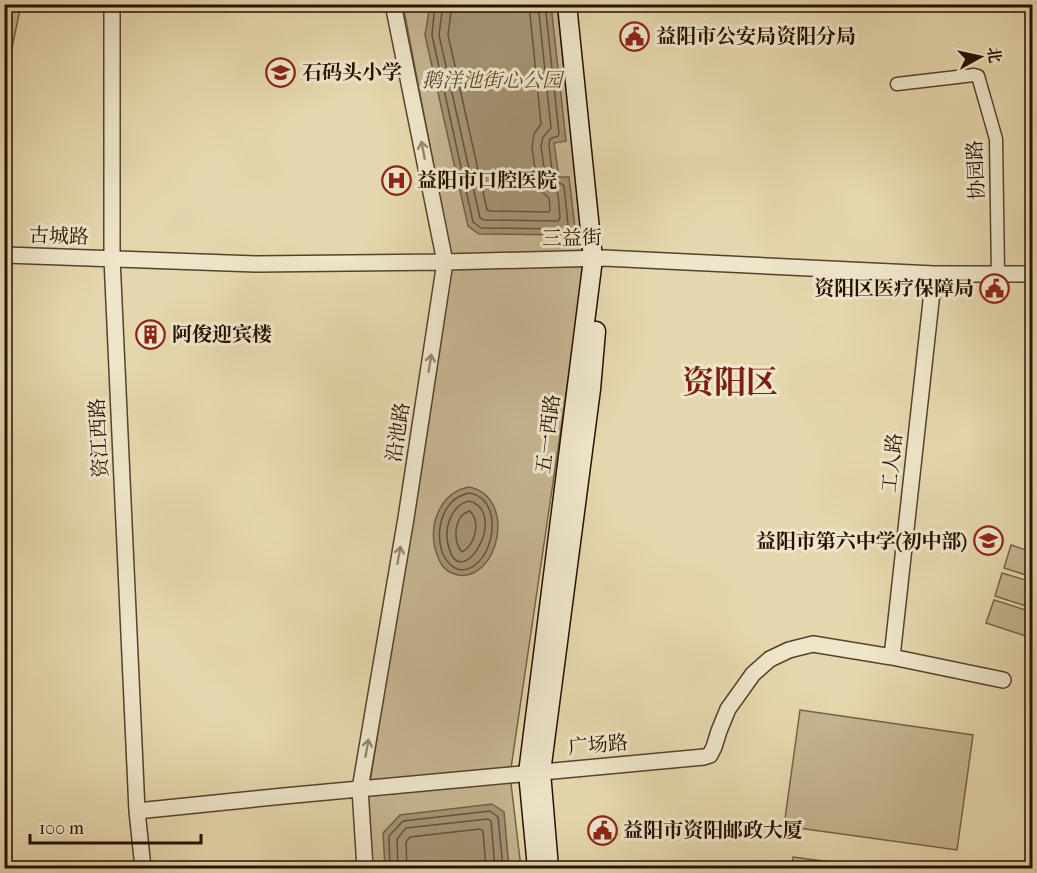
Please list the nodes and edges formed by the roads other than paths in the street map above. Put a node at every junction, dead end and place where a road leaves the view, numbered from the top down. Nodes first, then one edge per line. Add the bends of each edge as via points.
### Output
1 (112, 4) edge
2 (393, 4) edge
3 (567, 4) edge
4 (577, 4) edge
5 (897, 84) dead end
6 (4, 256) edge
7 (112, 258) junction
8 (599, 259) junction
9 (445, 262) junction
10 (934, 274) junction
11 (998, 274) junction
12 (1032, 274) edge
13 (891, 657) junction
14 (1003, 680) dead end
15 (534, 772) junction
16 (360, 789) junction
17 (137, 811) junction
18 (143, 868) edge
19 (365, 868) edge
20 (537, 868) edge
21 (549, 868) edge

1 - 7 street, 资江西路
9 -> 2 street, 沿池路
3 - 8 main road, 五一西路
4 - 8 main road
5 - 11 street, 协园路 via 978,76 996,139
6 - 7 street, 古城路
7 - 9 street, 三益街 via 256,264
7 - 17 street, 资江西路
8 - 9 street, 三益街
8 - 10 street, 三益街
8 - 15 main road, 五一西路
16 -> 9 street, 沿池路
10 - 11 street, 三益街
10 - 13 street, 工人路
11 - 12 street, 三益街
13 - 14 street, 广场路
13 - 15 street, 广场路 via 813,644 789,650 770,659 753,674 728,709 710,755
15 - 16 street, 广场路
15 - 20 main road, 五一西路
15 - 21 main road
16 - 17 street, 广场路
16 - 19 street, 沿池路
17 - 18 street, 资江西路

